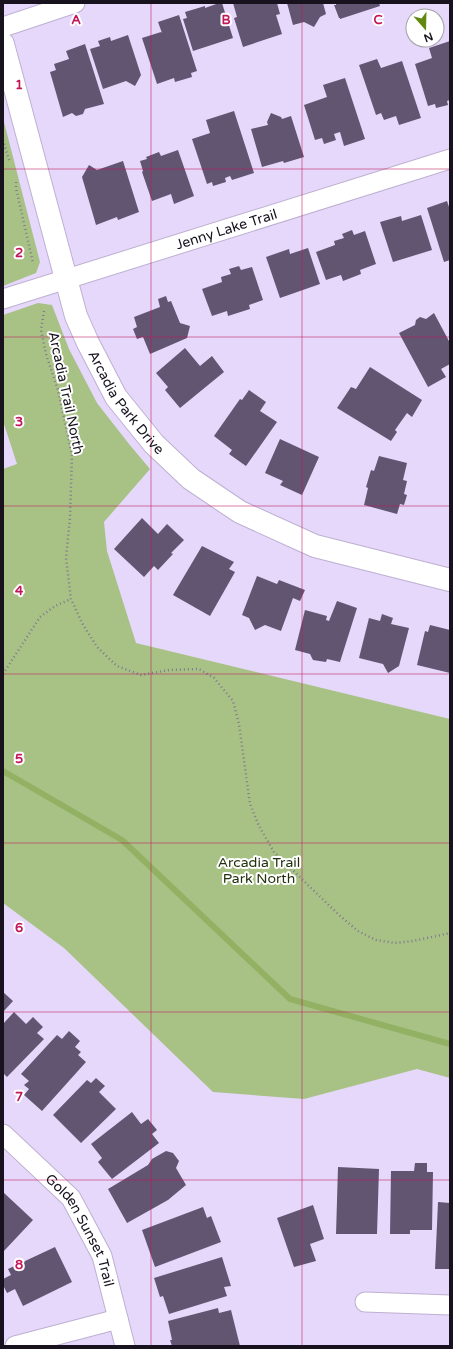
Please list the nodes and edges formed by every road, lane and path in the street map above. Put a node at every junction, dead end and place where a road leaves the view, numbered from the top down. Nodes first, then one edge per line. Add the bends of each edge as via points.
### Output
1 (75, 3) edge
2 (3, 27) edge
3 (3, 44) edge
4 (3, 140) edge
5 (450, 158) edge
6 (12, 166) dead end
7 (16, 181) dead end
8 (33, 263) dead end
9 (66, 279) junction
10 (3, 299) edge
11 (44, 311) dead end
12 (449, 577) edge
13 (71, 599) junction
14 (3, 674) edge
15 (450, 933) edge
16 (3, 1134) edge
17 (365, 1302) dead end
18 (450, 1305) edge
19 (118, 1319) junction
20 (15, 1346) edge
21 (126, 1346) edge

1 - 2 street
3 - 9 street, Arcadia Park Drive
4 - 6 path
5 - 9 street, Jenny Lake Trail
7 - 8 path
9 - 10 street, Jenny Lake Trail
9 - 12 street, Arcadia Park Drive via 76,316 116,397 154,444 191,478 240,512 315,546
11 - 13 path, Arcadia Trail North via 41,330 58,390 72,455 66,558
13 - 14 path via 40,617
13 - 15 path, Arcadia Trail North via 97,647 117,666 141,674 199,669 214,678 233,701 239,724 250,804 259,826 274,852 339,916 358,931 382,941 413,941
16 - 19 street, Golden Sunset Trail via 70,1198 102,1256
17 - 18 street
19 - 20 street
19 - 21 street, Golden Sunset Trail

